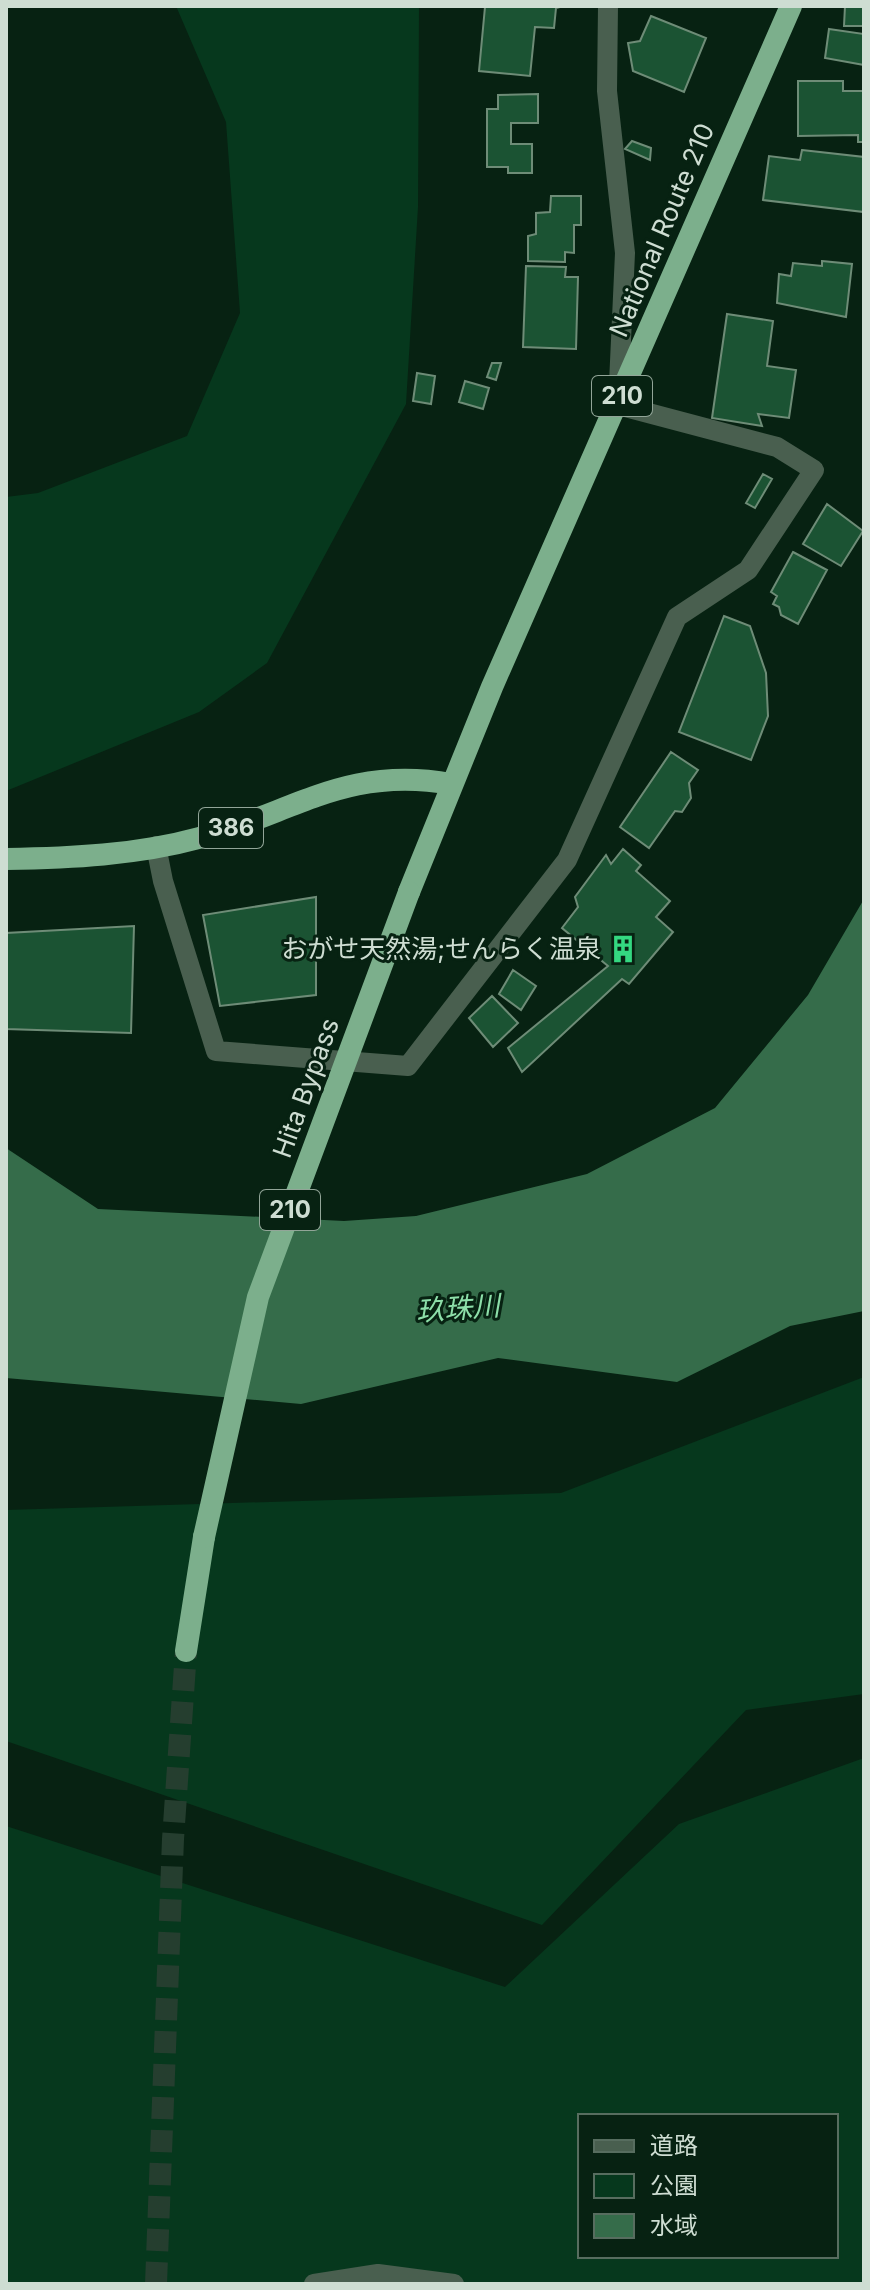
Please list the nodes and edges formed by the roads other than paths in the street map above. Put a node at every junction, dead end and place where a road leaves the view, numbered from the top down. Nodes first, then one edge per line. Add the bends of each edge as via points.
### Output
1 (608, 6) edge
2 (791, 6) edge
3 (618, 405) junction
4 (451, 784) junction
5 (156, 846) junction
6 (6, 859) edge
7 (186, 1651) tunnel mouth
8 (314, 2284) edge
9 (454, 2284) edge

1 - 3 street via 607,91 625,253
2 - 3 highway, National Route 210 / 210
3 - 4 highway, National Route 210 / 210
3 - 5 street via 777,447 814,470 748,570 677,617 567,860 408,1066 216,1051
4 - 5 highway, 386 via 420,779 348,784 269,816
4 - 7 highway, Hita Bypass / 210, bridge via 258,1297 204,1537
5 - 6 highway, 386 via 69,858
8 - 9 street via 378,2274

